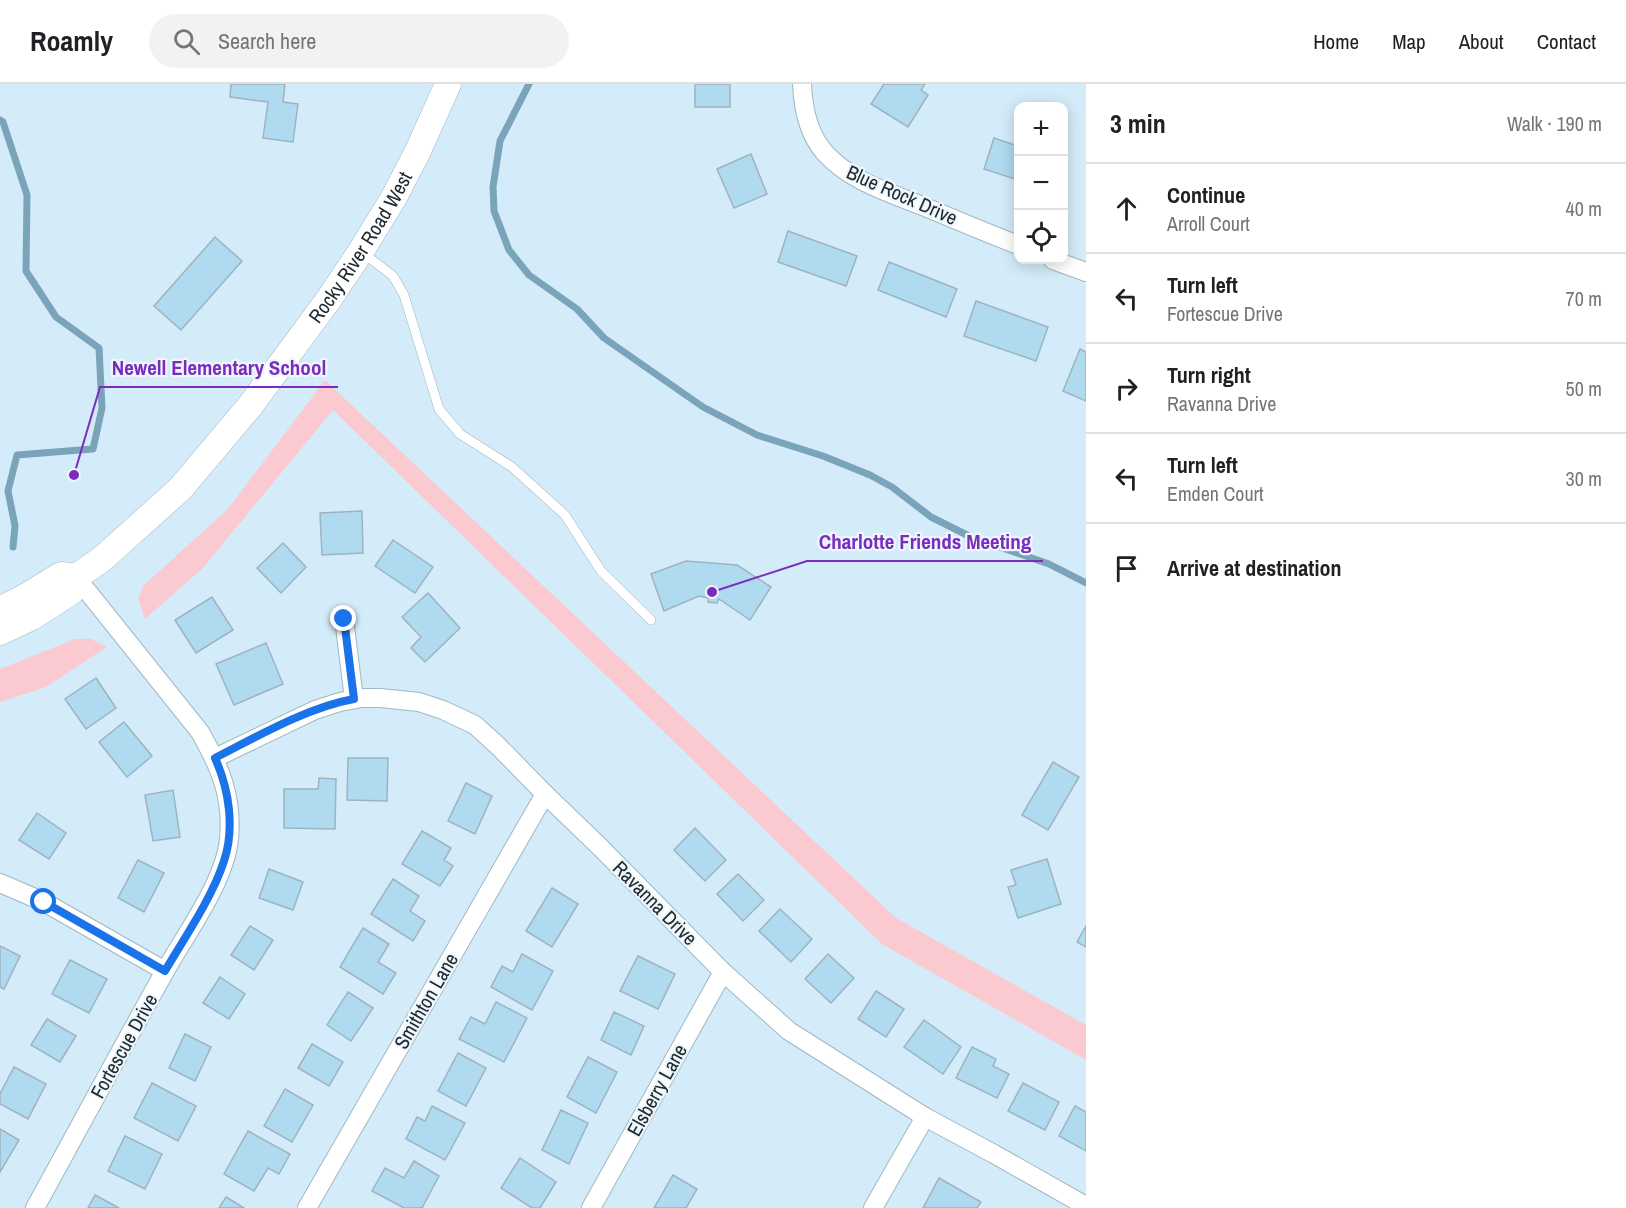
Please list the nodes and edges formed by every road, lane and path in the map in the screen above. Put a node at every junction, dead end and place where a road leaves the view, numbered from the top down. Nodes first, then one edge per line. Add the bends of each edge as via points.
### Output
1 (448, 84) edge
2 (802, 84) edge
3 (1014, 243) edge
4 (361, 251) junction
5 (1064, 264) edge
6 (1086, 272) edge
7 (76, 577) junction
8 (0, 610) edge
9 (344, 619) dead end
10 (651, 620) dead end
11 (0, 632) edge
12 (354, 699) junction
13 (215, 758) junction
14 (545, 794) junction
15 (0, 883) edge
16 (165, 971) junction
17 (723, 972) junction
18 (925, 1117) junction
19 (1086, 1206) edge
20 (35, 1208) edge
21 (307, 1208) edge
22 (591, 1208) edge
23 (873, 1208) edge

1 - 4 street, Rocky River Road West via 417,153
2 - 3 street, Blue Rock Drive via 804,110 811,130 824,152 843,170
4 - 7 street, Rocky River Road West via 249,406 180,489 102,559
4 - 10 lane via 393,276 404,295 439,409 460,434 512,467 565,515 601,571
5 - 6 street
7 - 8 street, Rocky River Road West via 61,575
7 - 11 street, Rocky River Road West via 71,592
7 - 13 street, Fortescue Drive via 200,732
9 - 12 street
12 - 13 street, Ravanna Drive via 315,710
12 - 14 street, Ravanna Drive via 419,702 475,725
13 - 16 street, Fortescue Drive via 227,794 229,840 212,890
14 - 17 street, Ravanna Drive
14 - 21 street, Smithton Lane
15 - 16 street via 44,902
16 - 20 street, Fortescue Drive
17 - 18 street, Ravanna Drive via 789,1031
17 - 22 street, Elsberry Lane
18 - 19 street, Ravanna Drive
18 - 23 street

